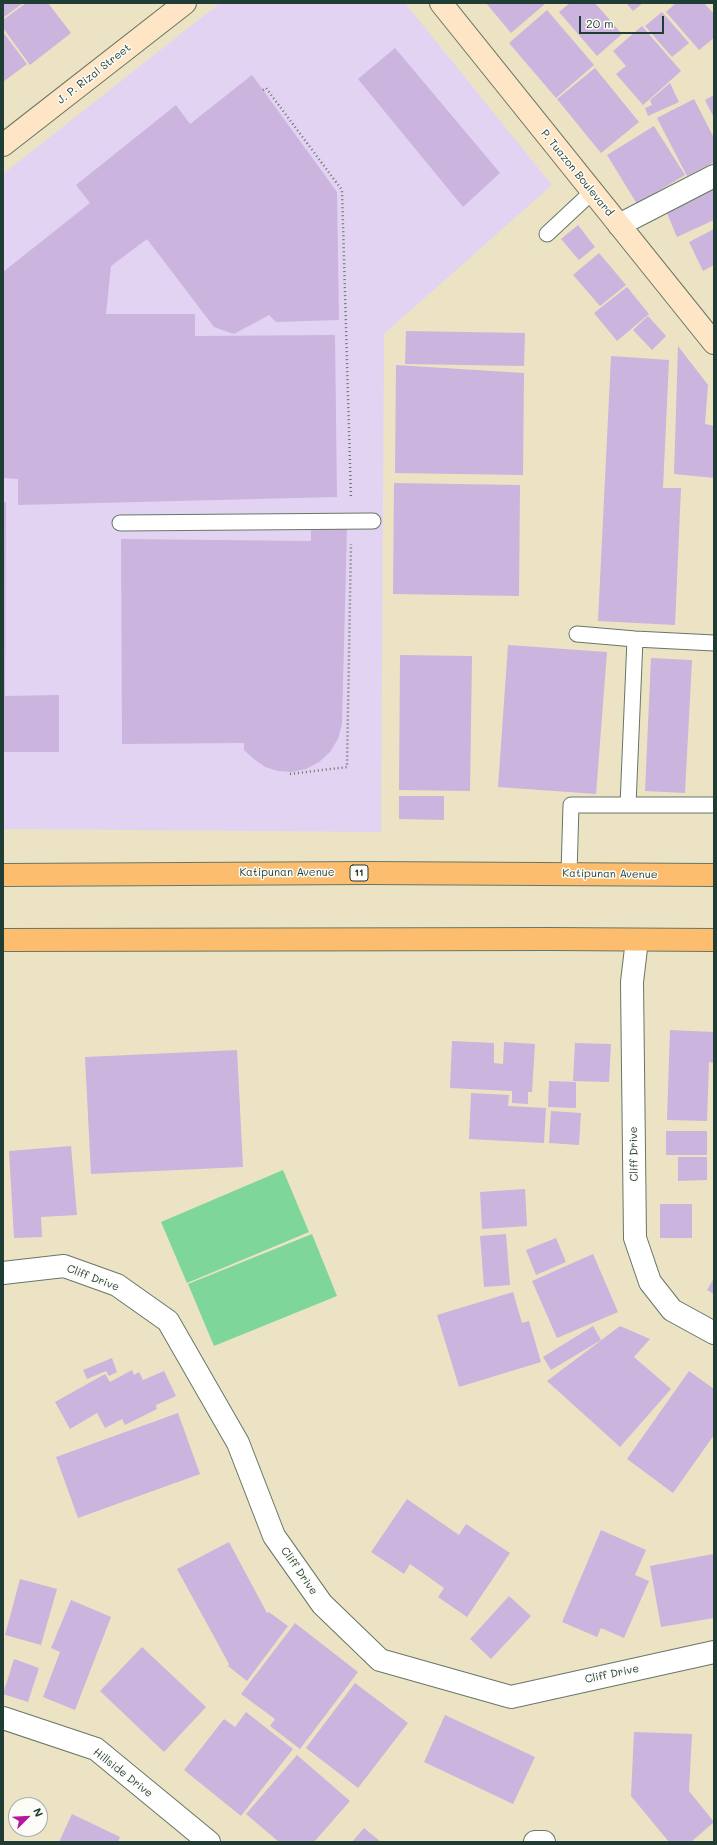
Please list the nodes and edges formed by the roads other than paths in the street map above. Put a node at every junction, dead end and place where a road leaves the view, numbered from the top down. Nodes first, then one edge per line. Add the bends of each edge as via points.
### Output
1 (185, 3) edge
2 (441, 3) edge
3 (3, 145) edge
4 (714, 176) edge
5 (592, 192) junction
6 (619, 224) junction
7 (547, 234) dead end
8 (714, 343) edge
9 (373, 521) dead end
10 (120, 523) dead end
11 (577, 634) dead end
12 (635, 640) junction
13 (714, 643) edge
14 (628, 805) junction
15 (714, 805) edge
16 (569, 874) junction
17 (714, 875) edge
18 (3, 876) edge
19 (3, 940) edge
20 (637, 940) junction
21 (714, 940) edge
22 (3, 1273) edge
23 (714, 1333) edge
24 (714, 1652) edge
25 (3, 1718) edge
26 (209, 1842) edge
27 (536, 1842) edge
28 (544, 1842) edge

1 - 3 main road, J. P. Rizal Street
2 - 5 main road, P. Tuazon Boulevard
4 - 6 street
5 - 6 main road, P. Tuazon Boulevard
5 - 7 lane
6 - 8 main road, P. Tuazon Boulevard
9 - 10 lane
11 - 12 lane
12 - 13 lane
12 - 14 lane
14 - 15 lane
14 - 16 lane via 571,805
16 - 17 main road, Katipunan Avenue / 11
16 - 18 main road, Katipunan Avenue / 11
19 - 20 main road
20 - 21 main road
20 - 23 street, Cliff Drive via 632,982 636,1238 650,1282 672,1310
22 - 24 street, Cliff Drive via 64,1266 117,1284 168,1321 238,1443 274,1536 322,1604 380,1660 511,1697
25 - 26 street, Hillside Drive via 96,1749
27 - 28 street

